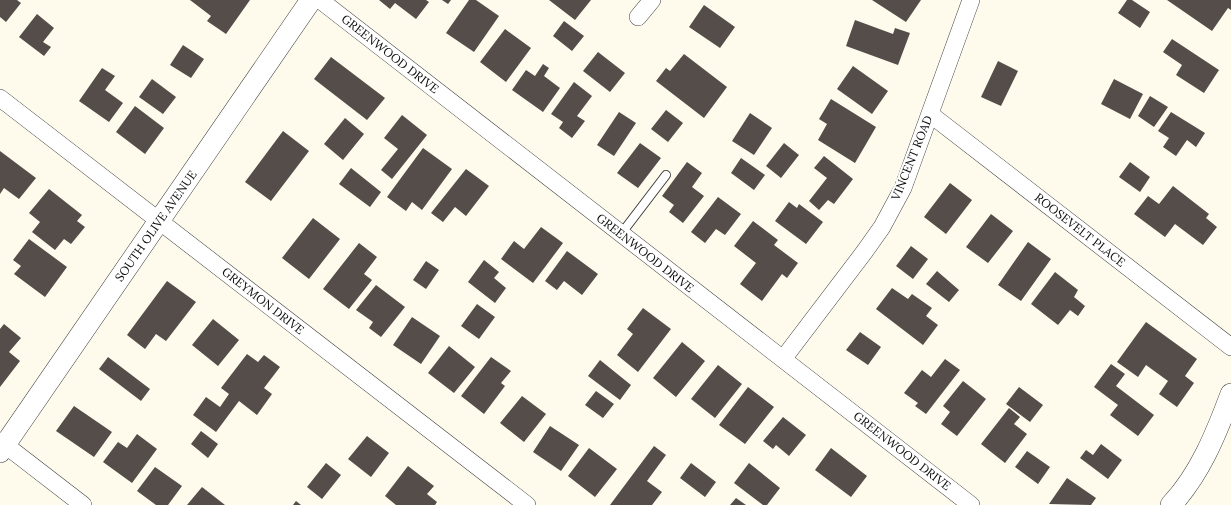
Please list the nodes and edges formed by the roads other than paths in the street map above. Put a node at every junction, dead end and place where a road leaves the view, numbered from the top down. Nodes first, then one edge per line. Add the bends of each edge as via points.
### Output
1 (311, 0) edge
2 (320, 0) edge
3 (652, 0) edge
4 (971, 0) edge
5 (638, 17) dead end
6 (0, 98) edge
7 (930, 114) junction
8 (666, 175) dead end
9 (159, 221) junction
10 (621, 234) junction
11 (1231, 347) edge
12 (782, 359) junction
13 (1231, 394) edge
14 (2, 446) edge
15 (83, 505) edge
16 (526, 505) edge
17 (971, 505) edge
18 (1171, 505) edge

1 - 9 street, SOUTH OLIVE AVENUE
2 - 10 street, GREENWOOD DRIVE
3 - 5 street
4 - 7 street, VINCENT ROAD
6 - 9 street, GREYMON DRIVE
7 - 11 street, ROOSEVELT PLACE
7 - 12 street, VINCENT ROAD via 903,188 882,227
8 - 10 lane
9 - 14 street, SOUTH OLIVE AVENUE
9 - 16 street, GREYMON DRIVE
10 - 12 street, GREENWOOD DRIVE
12 - 17 street, GREENWOOD DRIVE
13 - 18 street via 1205,456
14 - 15 street

